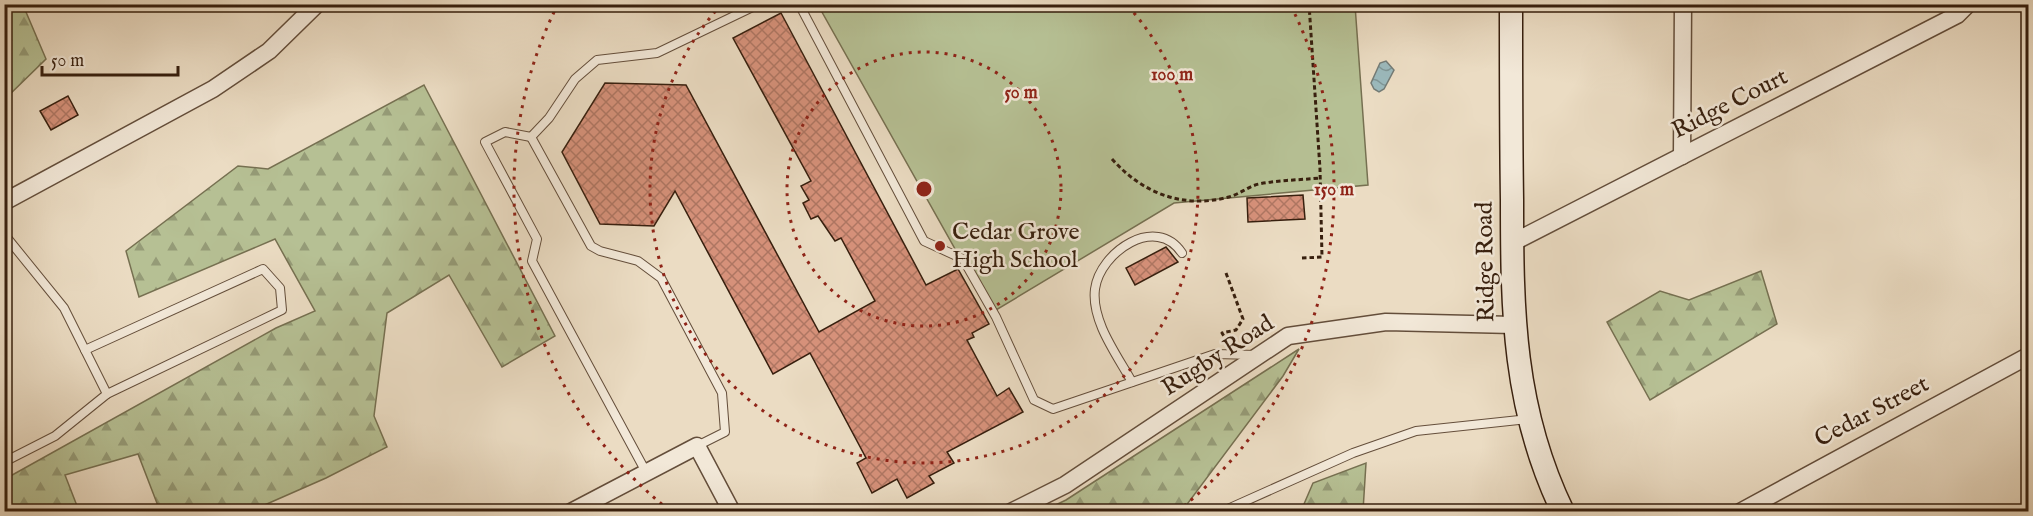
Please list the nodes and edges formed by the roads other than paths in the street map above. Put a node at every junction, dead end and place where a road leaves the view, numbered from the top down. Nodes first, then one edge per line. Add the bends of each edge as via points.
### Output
1 (317, 4) edge
2 (759, 4) edge
3 (799, 4) edge
4 (1511, 4) edge
5 (1683, 4) edge
6 (1968, 4) edge
7 (531, 137) junction
8 (1682, 156) junction
9 (4, 202) edge
10 (4, 234) edge
11 (1512, 243) junction
12 (1182, 253) dead end
13 (1513, 325) junction
14 (85, 350) junction
15 (1260, 355) junction
16 (2028, 356) edge
17 (1132, 382) junction
18 (107, 394) junction
19 (1530, 418) junction
20 (697, 446) junction
21 (4, 462) edge
22 (646, 472) junction
23 (571, 512) edge
24 (732, 512) edge
25 (1011, 512) edge
26 (1221, 512) edge
27 (1563, 512) edge
28 (1740, 512) edge

1 - 9 street via 269,51 213,89
2 - 7 lane via 657,54 597,60 575,79
3 - 17 lane via 924,242 963,259 996,316 1034,400 1053,409
4 - 11 main road, Ridge Road
5 - 8 street
6 - 8 street, Ridge Court via 1957,15
7 - 20 lane via 591,246 638,261 661,278 722,393 725,432
7 - 22 lane via 505,132 485,142 537,239 532,261
8 - 11 street, Ridge Court
10 - 14 lane via 64,308
11 - 13 main road, Ridge Road
12 - 17 lane via 1165,236 1151,236 1120,249 1099,273 1096,315
13 - 15 street, Rugby Road via 1386,322 1288,336
13 - 19 main road, Ridge Road
14 - 18 lane
14 - 18 lane via 263,269 280,288 282,310
15 - 17 lane via 1215,354
15 - 25 street, Rugby Road via 1065,485
16 - 28 street, Cedar Street
18 - 21 lane via 55,436
19 - 26 lane via 1416,431 1353,453
19 - 27 main road, Ridge Road
20 - 22 street
20 - 24 street
22 - 23 street

